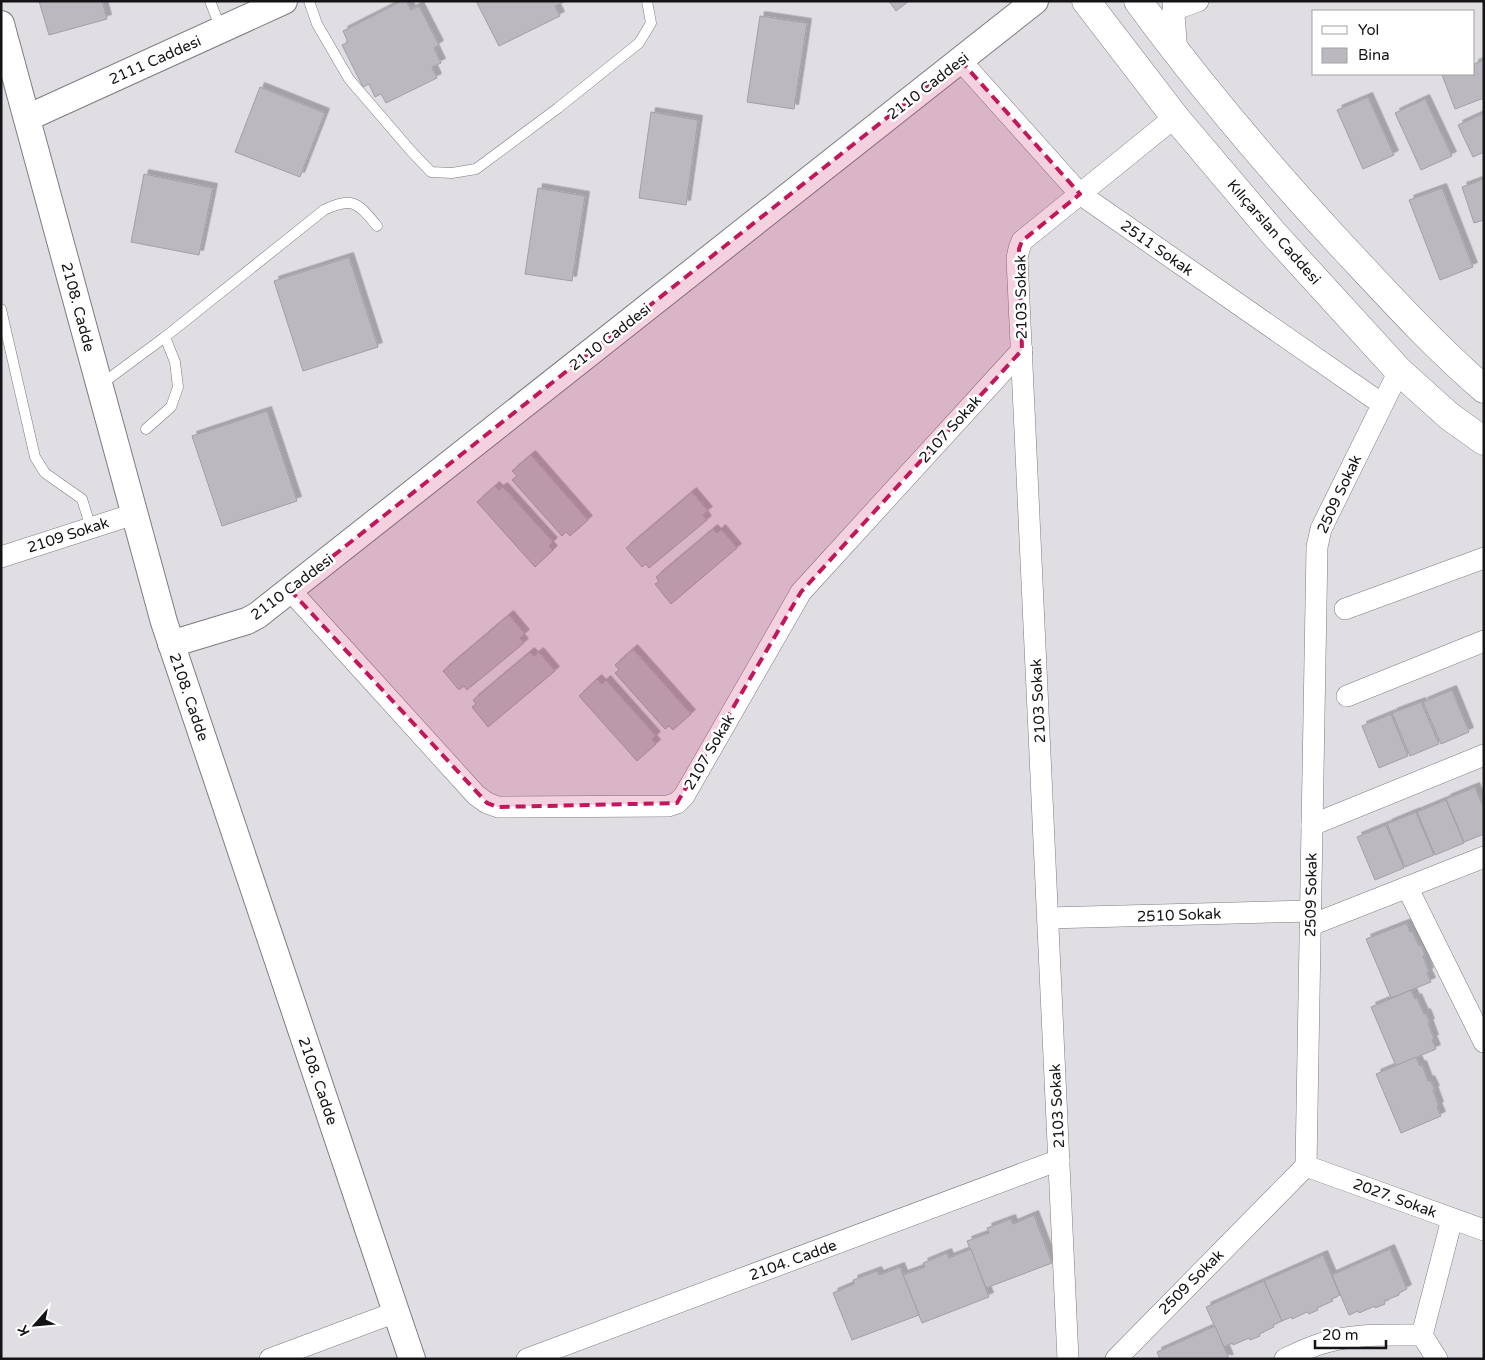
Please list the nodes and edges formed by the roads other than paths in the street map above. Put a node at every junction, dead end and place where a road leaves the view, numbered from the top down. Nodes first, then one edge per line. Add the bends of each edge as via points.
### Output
1 (210, 1) edge
2 (284, 1) edge
3 (309, 1) edge
4 (647, 1) edge
5 (1034, 1) edge
6 (1086, 1) edge
7 (1138, 1) edge
8 (1198, 1) edge
9 (1173, 6) edge
10 (1, 24) edge
11 (221, 30) junction
12 (1177, 54) junction
13 (960, 60) junction
14 (1175, 117) junction
15 (27, 118) junction
16 (1080, 194) junction
17 (377, 226) dead end
18 (1, 309) edge
19 (165, 337) junction
20 (1022, 350) junction
21 (1399, 371) junction
22 (99, 386) junction
23 (1484, 388) edge
24 (1382, 404) junction
25 (146, 429) dead end
26 (1484, 441) edge
27 (134, 514) junction
28 (90, 528) junction
29 (1, 557) edge
30 (1484, 558) edge
31 (290, 590) junction
32 (1344, 609) dead end
33 (1484, 642) edge
34 (171, 644) junction
35 (1347, 696) dead end
36 (1484, 755) edge
37 (1312, 824) junction
38 (1484, 857) edge
39 (1407, 887) junction
40 (1048, 918) junction
41 (1311, 918) junction
42 (1484, 1042) edge
43 (1059, 1160) junction
44 (1306, 1166) junction
45 (1452, 1219) junction
46 (1484, 1230) edge
47 (396, 1312) junction
48 (1422, 1335) junction
49 (270, 1359) edge
50 (412, 1359) edge
51 (527, 1359) edge
52 (1068, 1359) edge
53 (1116, 1359) edge
54 (1284, 1359) edge
55 (1437, 1359) edge

1 - 11 lane
2 - 11 street, 2111 Caddesi
3 - 4 lane via 317,24 349,79 431,172 452,173 476,169 638,43 651,23
5 - 13 street, 2110 Caddesi
6 - 14 main road, Kılıçarslan Caddesi
7 - 12 main road
8 - 9 street
9 - 12 street
10 - 15 street, 2108. Cadde
11 - 15 street, 2111 Caddesi
12 - 23 main road via 1244,135 1407,316
13 - 16 street, 2511 Sokak
13 - 31 street, 2110 Caddesi
14 - 16 street, 2103 Sokak
14 - 21 main road, Kılıçarslan Caddesi via 1274,234
15 - 22 street, 2108. Cadde
16 - 20 street, 2103 Sokak via 1022,241 1019,249
16 - 24 street, 2511 Sokak
17 - 19 lane via 363,209 351,202 324,210
18 - 28 lane via 35,457 45,473 82,499
19 - 22 lane
19 - 25 lane via 175,362 178,387 171,407
20 - 31 street, 2107 Sokak via 801,592 684,796 668,806 498,807 487,803 476,795
20 - 40 street, 2103 Sokak
21 - 24 street, 2509 Sokak
21 - 26 main road, Kılıçarslan Caddesi via 1449,416
22 - 27 street, 2108. Cadde
24 - 37 street, 2509 Sokak via 1318,538
27 - 28 street, 2109 Sokak
27 - 34 street, 2108. Cadde
28 - 29 street, 2109 Sokak
30 - 32 street
31 - 34 street, 2110 Caddesi via 253,619
33 - 35 street
34 - 47 street, 2108. Cadde
36 - 37 street
37 - 41 street, 2509 Sokak
38 - 39 street, 2510 Sokak
39 - 41 street, 2510 Sokak
39 - 42 street
40 - 41 street, 2510 Sokak
40 - 43 street, 2103 Sokak
41 - 44 street, 2509 Sokak
43 - 51 street, 2104. Cadde
43 - 52 street, 2103 Sokak
44 - 45 street, 2027. Sokak
44 - 53 street, 2509 Sokak
45 - 46 street, 2027. Sokak
45 - 48 street
47 - 49 street
47 - 50 street, 2108. Cadde
48 - 54 street via 1347,1338 1318,1344
48 - 55 street

